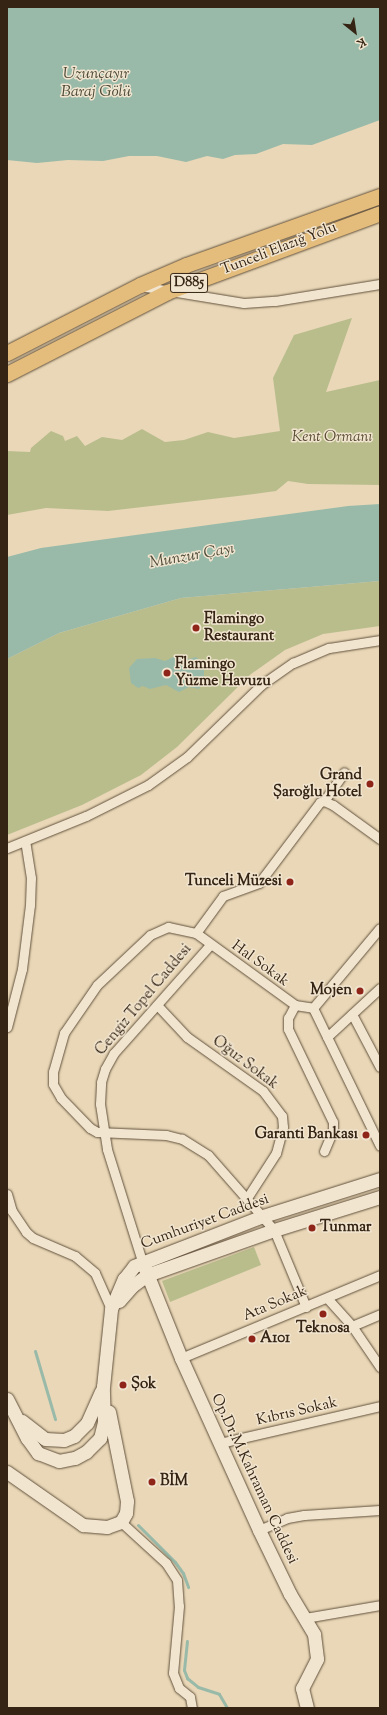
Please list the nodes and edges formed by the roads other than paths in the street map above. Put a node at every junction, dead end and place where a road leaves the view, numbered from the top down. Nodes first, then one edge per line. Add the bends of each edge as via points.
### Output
1 (380, 196) edge
2 (380, 213) edge
3 (380, 284) edge
4 (140, 286) junction
5 (167, 292) junction
6 (7, 353) edge
7 (7, 374) edge
8 (380, 640) edge
9 (344, 772) dead end
10 (324, 801) junction
11 (380, 839) edge
12 (25, 842) junction
13 (7, 848) edge
14 (380, 928) edge
15 (196, 933) junction
16 (210, 945) junction
17 (379, 993) edge
18 (157, 1005) junction
19 (295, 1005) junction
20 (313, 1008) junction
21 (352, 1014) junction
22 (7, 1027) edge
23 (327, 1037) junction
24 (380, 1067) edge
25 (376, 1126) edge
26 (103, 1134) junction
27 (380, 1146) edge
28 (324, 1150) dead end
29 (380, 1179) edge
30 (7, 1194) edge
31 (380, 1197) edge
32 (247, 1198) junction
33 (263, 1216) junction
34 (274, 1230) junction
35 (142, 1261) junction
36 (148, 1276) junction
37 (380, 1276) edge
38 (327, 1298) junction
39 (306, 1307) junction
40 (111, 1310) junction
41 (380, 1314) edge
42 (352, 1326) junction
43 (181, 1358) junction
44 (379, 1363) edge
45 (103, 1387) junction
46 (7, 1399) edge
47 (380, 1406) edge
48 (17, 1416) junction
49 (220, 1443) junction
50 (7, 1472) edge
51 (380, 1510) edge
52 (121, 1522) junction
53 (259, 1530) junction
54 (380, 1605) edge
55 (305, 1618) junction
56 (192, 1708) edge
57 (307, 1708) edge

1 - 4 main road, Tunceli Elazığ Yolu / D885 via 186,265
2 - 5 main road, Tunceli Elazığ Yolu / D885
3 - 5 street via 260,303
4 - 5 street
4 - 6 main road, Tunceli Elazığ Yolu / D885
5 - 7 main road, Tunceli Elazığ Yolu / D885
8 - 12 street via 330,648 281,670 261,685 187,757 167,772 118,802
9 - 10 street
10 - 11 street
10 - 15 street via 316,806 259,883 223,896
12 - 13 street
12 - 22 street via 31,878 30,905 22,969
14 - 20 street
15 - 16 street, Hal Sokak
15 - 26 street via 168,927 150,935 97,985 64,1034 53,1072 53,1084 61,1098 90,1128
16 - 18 street, Cengiz Topel Caddesi
16 - 19 street, Hal Sokak
17 - 21 street
18 - 26 street, Cengiz Topel Caddesi via 114,1053 105,1069 100,1104
18 - 32 street, Oğuz Sokak via 187,1038 263,1091 282,1116 283,1132 276,1153
19 - 20 street, Hal Sokak
19 - 28 street via 288,1018 288,1030 333,1122 333,1130
20 - 23 street
21 - 23 street
21 - 24 street
23 - 25 street
25 - 27 street
26 - 32 street via 153,1133 182,1139 208,1155
26 - 35 street, Cengiz Topel Caddesi
29 - 33 main road, Cumhuriyet Caddesi
30 - 40 street via 12,1210 26,1232 33,1238 75,1256 95,1273
31 - 34 main road
32 - 33 street
33 - 34 street
33 - 35 main road, Cumhuriyet Caddesi
34 - 36 main road
34 - 39 street
35 - 36 main road, Op.Dr.M.Kahraman Caddesi
35 - 40 main road, Cumhuriyet Caddesi via 124,1279
36 - 40 main road via 132,1286
36 - 43 main road, Op.Dr.M.Kahraman Caddesi
37 - 38 street, Ata Sokak
38 - 39 street, Ata Sokak
38 - 42 street
39 - 43 street, Ata Sokak
40 - 45 main road, Cumhuriyet Caddesi
41 - 42 street
42 - 44 street
43 - 49 main road, Op.Dr.M.Kahraman Caddesi
45 - 48 main road via 87,1423 74,1436 64,1440 46,1439
45 - 48 main road, Cumhuriyet Caddesi via 103,1431 94,1446 75,1458 52,1460 38,1453
45 - 52 main road via 127,1501 126,1513
46 - 48 main road, Cumhuriyet Caddesi
47 - 49 street, Kıbrıs Sokak
49 - 53 main road, Op.Dr.M.Kahraman Caddesi
50 - 52 main road via 83,1525 107,1528
51 - 53 street via 304,1515 287,1518
52 - 56 street via 166,1563 177,1580 179,1606 172,1673 179,1688 190,1697
53 - 55 main road, Op.Dr.M.Kahraman Caddesi via 290,1594
54 - 55 street
55 - 57 main road, Op.Dr.M.Kahraman Caddesi via 314,1634 317,1650 317,1660 302,1688

